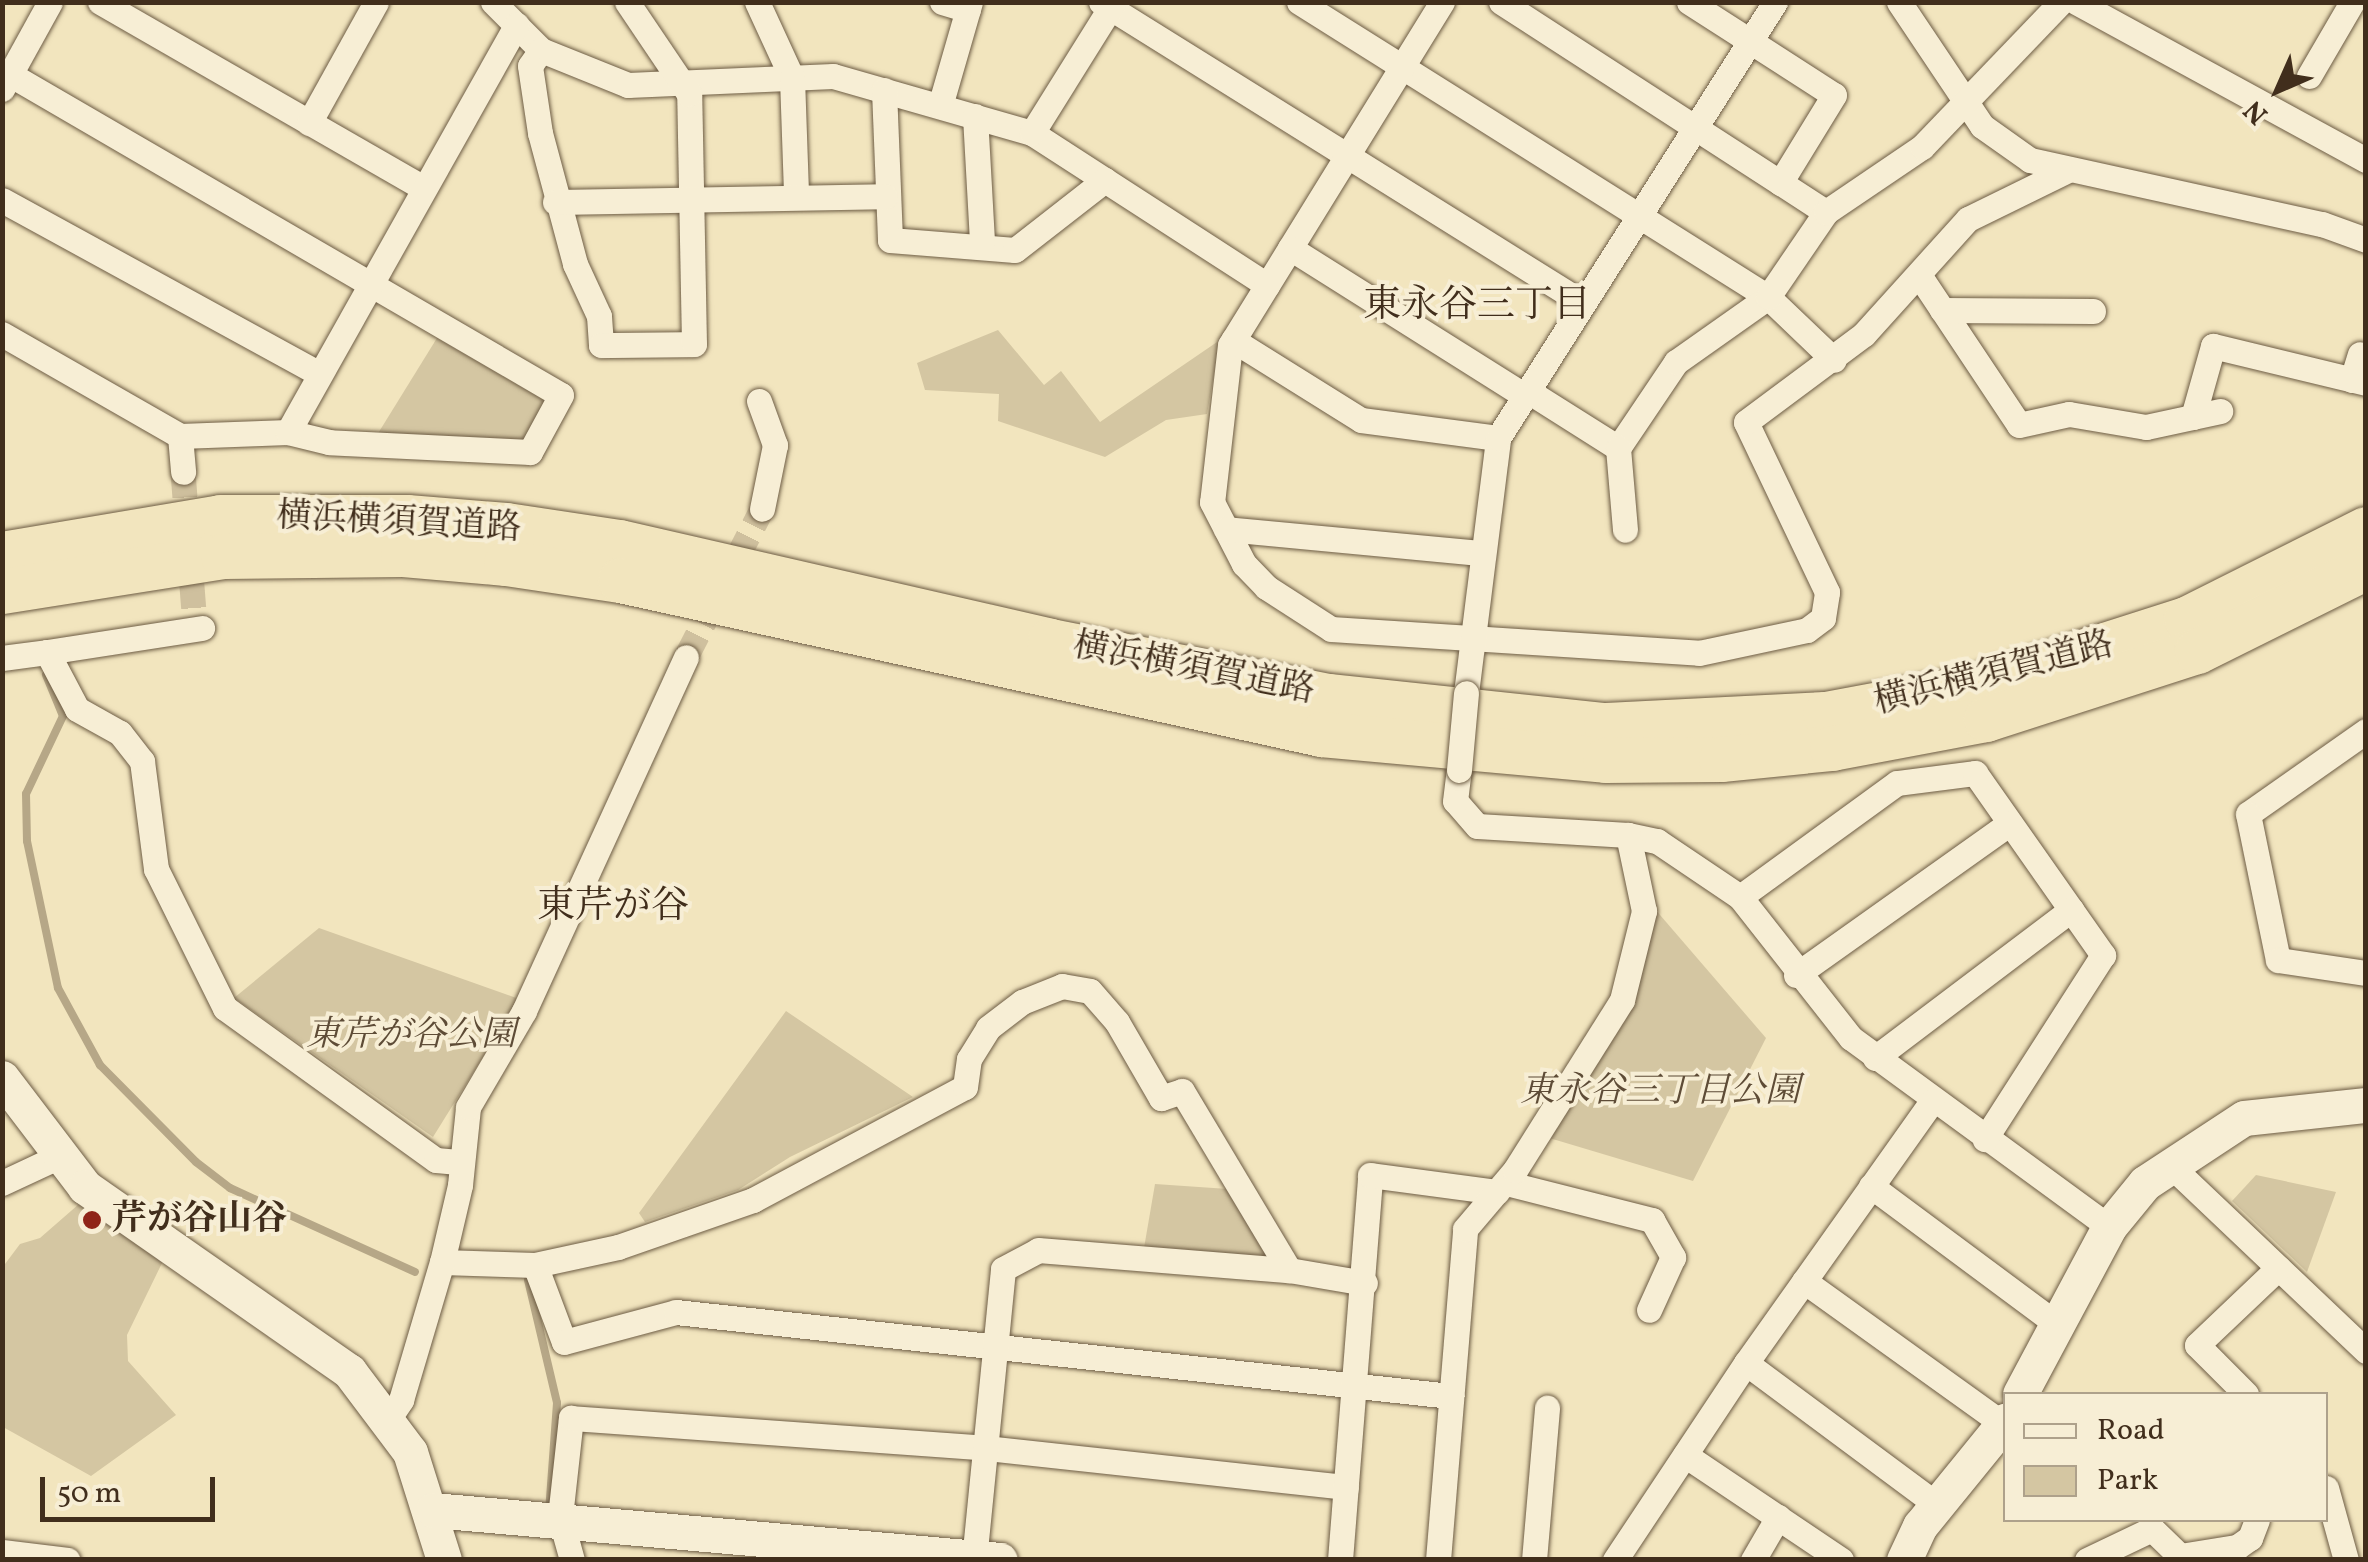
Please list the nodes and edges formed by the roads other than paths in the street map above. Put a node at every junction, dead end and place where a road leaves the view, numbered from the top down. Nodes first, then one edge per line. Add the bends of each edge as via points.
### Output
1 (50, 2) edge
2 (100, 2) edge
3 (376, 2) edge
4 (493, 2) edge
5 (627, 2) edge
6 (942, 2) edge
7 (1299, 2) edge
8 (1442, 2) edge
9 (1501, 2) edge
10 (1690, 2) edge
11 (1775, 2) edge
12 (1898, 2) edge
13 (2060, 2) edge
14 (2076, 2) edge
15 (2352, 2) edge
16 (757, 3) edge
17 (1109, 4) edge
18 (969, 6) edge
19 (516, 24) junction
20 (1750, 41) junction
21 (541, 50) junction
22 (1402, 67) junction
23 (2310, 76) dead end
24 (792, 78) junction
25 (684, 81) junction
26 (6, 82) edge
27 (884, 90) junction
28 (1966, 104) junction
29 (940, 106) junction
30 (975, 116) junction
31 (308, 123) junction
32 (1694, 128) junction
33 (1032, 133) junction
34 (1348, 155) junction
35 (2366, 160) edge
36 (2066, 171) junction
37 (1104, 180) junction
38 (1780, 184) junction
39 (423, 188) junction
40 (796, 195) junction
41 (884, 196) junction
42 (692, 199) junction
43 (2, 200) edge
44 (555, 202) junction
45 (1826, 212) junction
46 (1637, 215) junction
47 (2366, 240) edge
48 (982, 242) junction
49 (1290, 248) junction
50 (1919, 275) junction
51 (1267, 285) junction
52 (368, 287) junction
53 (1768, 297) junction
54 (1583, 303) junction
55 (1942, 310) junction
56 (2093, 311) dead end
57 (2, 334) edge
58 (1234, 340) junction
59 (2360, 354) dead end
60 (1834, 360) junction
61 (320, 374) junction
62 (2359, 382) edge
63 (1527, 393) junction
64 (759, 402) dead end
65 (2220, 411) dead end
66 (2193, 417) junction
67 (288, 432) junction
68 (180, 436) junction
69 (1498, 438) junction
70 (1618, 448) junction
71 (183, 472) tunnel mouth
72 (762, 509) tunnel mouth
73 (1226, 528) junction
74 (2366, 528) edge
75 (1625, 530) dead end
76 (1480, 553) junction
77 (2, 554) edge
78 (2366, 567) edge
79 (2, 591) edge
80 (197, 623) dead end
81 (1469, 642) junction
82 (46, 652) junction
83 (686, 657) tunnel mouth
84 (2, 658) edge
85 (2365, 734) edge
86 (2010, 823) junction
87 (1628, 835) junction
88 (1740, 897) junction
89 (2071, 910) junction
90 (2366, 973) edge
91 (1796, 975) junction
92 (1875, 1058) junction
93 (9, 1100) edge
94 (1932, 1100) junction
95 (2366, 1105) edge
96 (1985, 1138) junction
97 (60, 1156) junction
98 (461, 1162) junction
99 (2169, 1164) junction
100 (2, 1184) edge
101 (1871, 1186) junction
102 (1502, 1187) junction
103 (2109, 1227) junction
104 (442, 1262) junction
105 (535, 1264) junction
106 (2278, 1268) junction
107 (1289, 1270) junction
108 (1804, 1281) junction
109 (1365, 1283) junction
110 (1649, 1310) dead end
111 (2058, 1325) junction
112 (994, 1349) junction
113 (2366, 1351) edge
114 (1746, 1363) junction
115 (1356, 1382) junction
116 (2021, 1392) edge
117 (2244, 1392) edge
118 (1452, 1396) junction
119 (1547, 1408) dead end
120 (2003, 1409) edge
121 (388, 1418) junction
122 (2003, 1422) edge
123 (986, 1448) junction
124 (1685, 1455) junction
125 (1346, 1486) junction
126 (2328, 1495) edge
127 (1936, 1505) junction
128 (433, 1510) junction
129 (550, 1516) junction
130 (1778, 1517) junction
131 (2255, 1522) edge
132 (2, 1552) edge
133 (61, 1558) edge
134 (2182, 1558) edge
135 (983, 1559) edge
136 (444, 1560) edge
137 (572, 1560) edge
138 (1340, 1560) edge
139 (1438, 1560) edge
140 (1534, 1560) edge
141 (1615, 1560) edge
142 (1754, 1560) edge
143 (1841, 1560) edge
144 (1904, 1560) edge
145 (2087, 1560) edge
146 (2346, 1560) edge

1 - 26 street
2 - 31 street
3 - 31 street
4 - 19 street
5 - 25 street
6 - 18 street
7 - 22 street
8 - 22 street
9 - 32 street
10 - 20 street
11 - 20 street
12 - 28 street
13 - 28 street
14 - 35 street
15 - 23 street
16 - 24 street
17 - 33 street
17 - 34 street
18 - 29 street
19 - 21 street
19 - 39 street
20 - 32 street
20 - 38 street via 1834,95
21 - 25 street via 628,85
21 - 44 street via 530,66
22 - 34 street
22 - 46 street
24 - 25 street
24 - 27 street via 833,76
24 - 40 street
25 - 42 street
26 - 52 street
27 - 29 street
27 - 41 street
28 - 36 street via 2008,147
28 - 45 street via 1922,147 1861,182
29 - 30 street
30 - 33 street
30 - 48 street
31 - 39 street
32 - 38 street
32 - 46 street
33 - 37 street
34 - 49 street
34 - 54 street
36 - 47 street via 2322,224
36 - 50 street via 1968,219
37 - 48 street via 1015,250
37 - 51 street
38 - 45 street
39 - 52 street
40 - 41 street
40 - 42 street
41 - 48 street via 890,240
42 - 44 street
42 - 44 street via 694,344 601,344 600,316
43 - 61 street
45 - 53 street
46 - 53 street
46 - 54 street
49 - 51 street
49 - 63 street
50 - 55 street
50 - 60 street
51 - 58 street
52 - 61 street
52 - 67 street via 561,396 530,452 329,442
53 - 60 street
53 - 70 street via 1676,362
54 - 63 street
55 - 56 street
55 - 66 street via 2019,425 2068,414 2146,427
57 - 68 street
58 - 69 street via 1361,420
58 - 73 street via 1212,502
59 - 62 street
60 - 81 street via 1746,422 1827,592 1822,618 1807,630 1698,653
61 - 67 street
62 - 66 street via 2213,346
63 - 69 street
63 - 70 street
64 - 72 street via 775,445
65 - 66 street
67 - 68 street
68 - 71 street
69 - 76 street
70 - 75 street
73 - 76 street
73 - 81 street via 1244,564 1266,587 1331,628
74 - 77 highway, 横浜横須賀道路 via 2186,619 1976,686 1825,714 1606,725 1328,696 619,542 506,525 390,516 220,518
76 - 81 street
78 - 79 highway, 横浜横須賀道路 via 2197,651 2064,697 1832,748 1663,760 1495,755 1322,734 620,580 506,562 403,554 223,556
80 - 82 street
81 - 87 street, bridge via 1455,801 1477,826
82 - 84 street
82 - 98 street via 77,709 120,733 142,761 156,868 224,1008 436,1160
83 - 98 street via 524,1011 468,1107
85 - 90 street via 2248,814 2278,960
86 - 88 street via 1975,772 1897,783
86 - 89 street
86 - 91 street
87 - 88 street via 1657,841
87 - 102 street via 1644,911 1622,1000
88 - 91 street
89 - 92 street
89 - 96 street via 2103,955
91 - 92 street
92 - 94 street
93 - 97 street
94 - 96 street
94 - 101 street
95 - 99 street via 2244,1118
96 - 103 street
97 - 100 street
97 - 121 street via 85,1186 148,1234 308,1336 349,1370
98 - 104 street
99 - 103 street
99 - 106 street
101 - 108 street
101 - 111 street
102 - 109 street via 1370,1175
102 - 110 street via 1652,1220 1673,1257
102 - 118 street via 1465,1229
103 - 111 street
104 - 105 street
104 - 121 street via 401,1400
105 - 107 street via 618,1247 752,1200 880,1136 965,1087 968,1059 988,1028 1022,1002 1062,986 1090,992 1117,1022 1161,1098 1182,1090
105 - 112 street via 564,1342 676,1312
106 - 113 street
106 - 117 street via 2197,1345
107 - 109 street
107 - 112 street via 1038,1250 1003,1269
108 - 114 street
108 - 120 street
109 - 115 street
111 - 116 street
112 - 115 street
112 - 123 street
114 - 124 street
114 - 127 street
115 - 118 street
115 - 125 street
118 - 139 street
119 - 140 street
121 - 128 street
122 - 127 street
123 - 125 street
123 - 129 street via 571,1418
123 - 135 street
124 - 130 street
124 - 141 street
125 - 138 street
126 - 146 street
127 - 144 street
128 - 129 street
128 - 136 street
129 - 135 street
129 - 137 street
130 - 142 street
130 - 143 street
131 - 134 street via 2250,1538 2237,1547
132 - 133 street
134 - 145 street via 2152,1529

